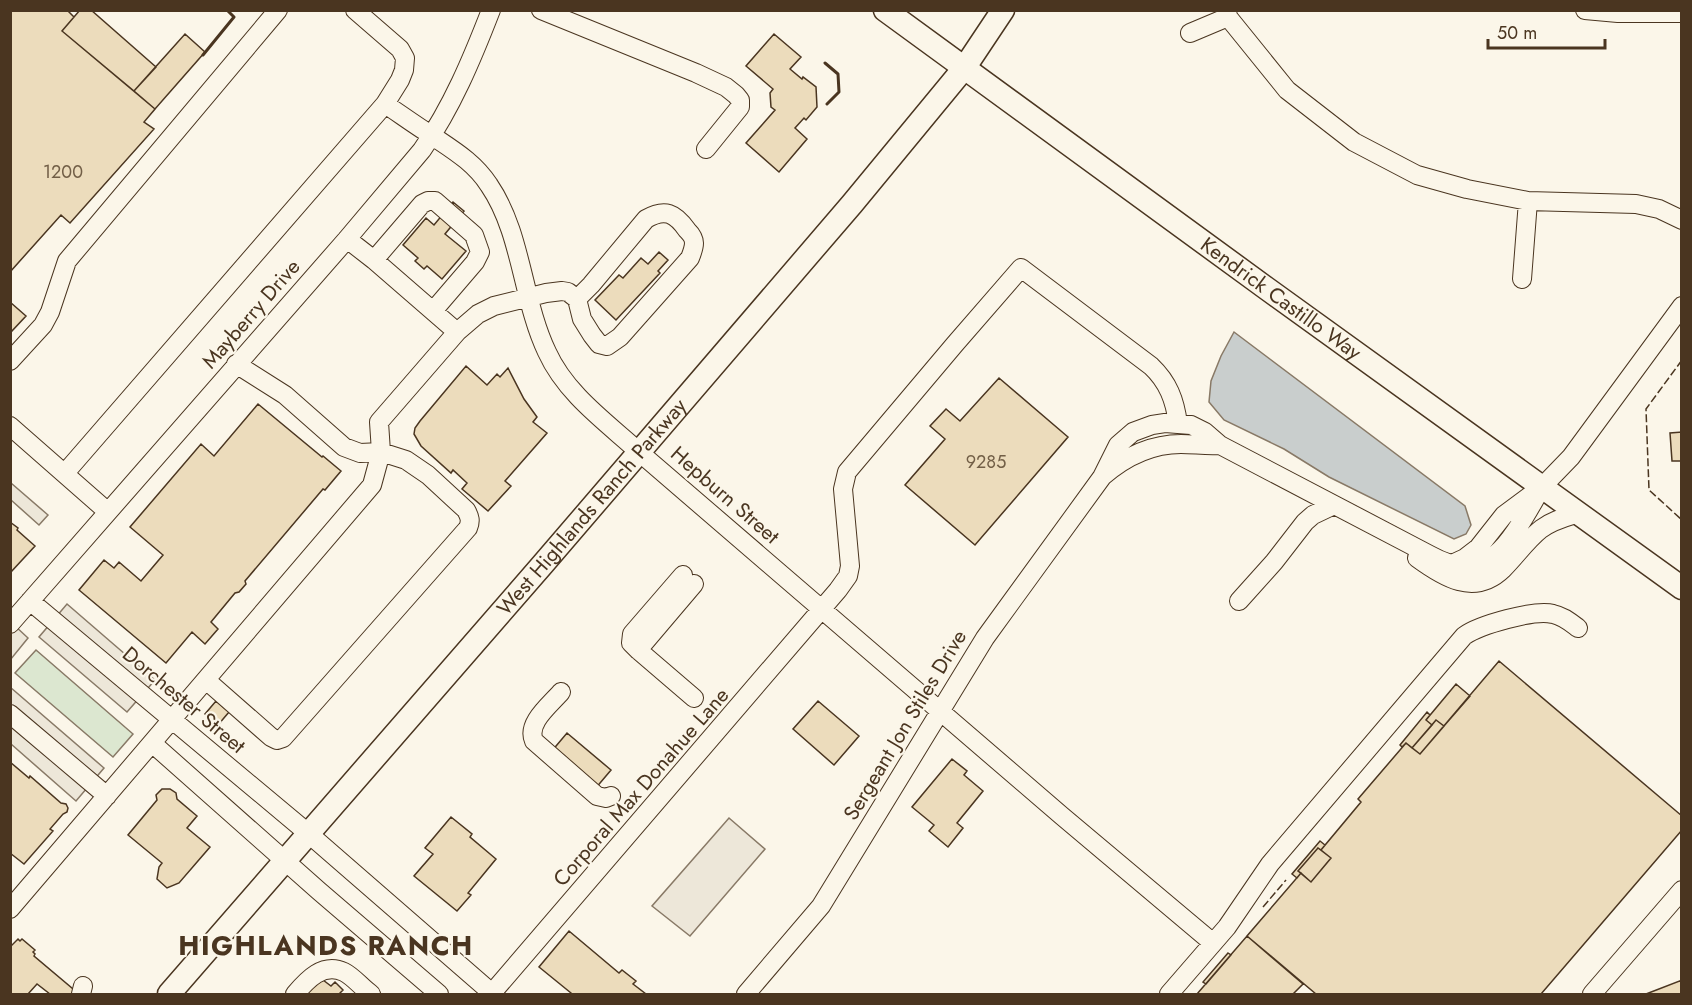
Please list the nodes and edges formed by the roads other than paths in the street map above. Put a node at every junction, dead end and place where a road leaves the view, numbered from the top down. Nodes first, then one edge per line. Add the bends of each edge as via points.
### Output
1 (278, 10) edge
2 (355, 10) edge
3 (491, 10) edge
4 (541, 10) edge
5 (885, 10) edge
6 (1003, 10) edge
7 (1585, 10) edge
8 (1682, 13) edge
9 (1227, 14) edge
10 (1191, 33) dead end
11 (965, 67) junction
12 (385, 104) junction
13 (432, 136) junction
14 (706, 148) dead end
15 (1528, 201) junction
16 (1682, 220) edge
17 (347, 239) junction
18 (374, 260) junction
19 (1522, 279) dead end
20 (528, 297) junction
21 (577, 299) junction
22 (1682, 306) edge
23 (433, 311) junction
24 (458, 332) junction
25 (10, 361) edge
26 (236, 364) junction
27 (1178, 424) junction
28 (10, 426) edge
29 (1220, 446) junction
30 (381, 452) junction
31 (639, 452) junction
32 (65, 473) junction
33 (1102, 477) junction
34 (1542, 487) junction
35 (1334, 505) junction
36 (108, 512) junction
37 (1579, 513) junction
38 (1374, 526) junction
39 (688, 580) dead end
40 (1681, 588) edge
41 (30, 601) junction
42 (1239, 601) dead end
43 (823, 609) junction
44 (10, 624) edge
45 (1578, 628) dead end
46 (206, 680) junction
47 (561, 692) dead end
48 (694, 698) dead end
49 (940, 710) junction
50 (10, 714) edge
51 (172, 720) junction
52 (152, 743) junction
53 (107, 796) junction
54 (611, 796) dead end
55 (309, 834) junction
56 (285, 861) junction
57 (1680, 895) edge
58 (13, 902) edge
59 (1213, 944) junction
60 (169, 994) edge
61 (295, 994) edge
62 (370, 994) edge
63 (439, 994) edge
64 (492, 994) edge
65 (746, 994) edge
66 (1168, 994) edge
67 (1592, 994) edge

1 - 25 street via 67,261 43,325
2 - 12 street via 400,49 405,58 400,80
3 - 13 street, Mayberry Drive via 462,81
4 - 14 street via 696,73 736,95 740,107
5 - 11 main road, Kendrick Castillo Way
6 - 11 main road, West Highlands Ranch Parkway
7 - 8 street
9 - 10 street
9 - 15 street via 1287,90 1354,142 1417,175
11 - 31 main road, West Highlands Ranch Parkway
11 - 34 main road, Kendrick Castillo Way
12 - 13 street, Hepburn Street
12 - 32 street
13 - 17 street, Mayberry Drive
13 - 20 street, Hepburn Street via 474,166 496,196
15 - 16 street via 1636,204 1659,208
15 - 19 street
17 - 18 street
17 - 26 street, Mayberry Drive
18 - 23 street
18 - 23 street via 422,204 435,201 474,235 480,252
20 - 21 street via 562,291
20 - 24 street via 485,310
20 - 31 street, Hepburn Street via 543,345 560,376
21 - 21 street via 582,320 592,335 599,344 612,344 690,258 693,237 673,214 654,214
22 - 34 street, Sergeant Jon Stiles Drive via 1571,457
23 - 24 street
24 - 30 street via 380,422
26 - 30 street via 285,395 344,447 360,453
26 - 36 street, Mayberry Drive
27 - 29 street, Sergeant Jon Stiles Drive via 1199,429
27 - 33 street, Sergeant Jon Stiles Drive via 1152,425 1124,438
27 - 43 street, Corporal Max Donahue Lane via 1172,395 1156,370 1022,268 847,472 843,489 850,570
28 - 32 street
29 - 33 street, Sergeant Jon Stiles Drive via 1179,444 1155,448 1123,461
29 - 35 street, Sergeant Jon Stiles Drive
30 - 46 street via 372,484
30 - 46 street via 406,460 428,474 466,510 471,522 468,528 283,738 271,737
31 - 43 street, Hepburn Street
31 - 55 main road, West Highlands Ranch Parkway
32 - 36 street
33 - 49 street, Sergeant Jon Stiles Drive via 990,630
34 - 37 main road, Kendrick Castillo Way
34 - 38 street, Sergeant Jon Stiles Drive via 1517,529 1493,556 1476,565 1452,564 1435,558
35 - 38 street, Sergeant Jon Stiles Drive
35 - 42 street via 1309,519
36 - 41 street, Mayberry Drive
37 - 38 street, Sergeant Jon Stiles Drive via 1551,523 1530,538 1501,571 1478,582 1460,582 1443,576
37 - 40 main road, Kendrick Castillo Way
39 - 48 street via 632,634 631,643
41 - 44 street, Mayberry Drive
41 - 51 street, Dorchester Street
43 - 49 street, Hepburn Street
43 - 64 street, Corporal Max Donahue Lane
45 - 59 street via 1555,614 1540,612 1483,626 1464,636 1270,864
46 - 51 street
47 - 54 street via 535,723 531,736 597,796
49 - 59 street, Hepburn Street
49 - 65 street, Sergeant Jon Stiles Drive via 820,906
50 - 53 street
51 - 52 street
51 - 55 street, Dorchester Street
52 - 53 street
52 - 56 street
53 - 58 street
55 - 56 main road, West Highlands Ranch Parkway
55 - 64 street, Dorchester Street
56 - 60 main road, West Highlands Ranch Parkway
56 - 63 street
57 - 67 street
59 - 66 street
61 - 62 street via 313,975 335,969

